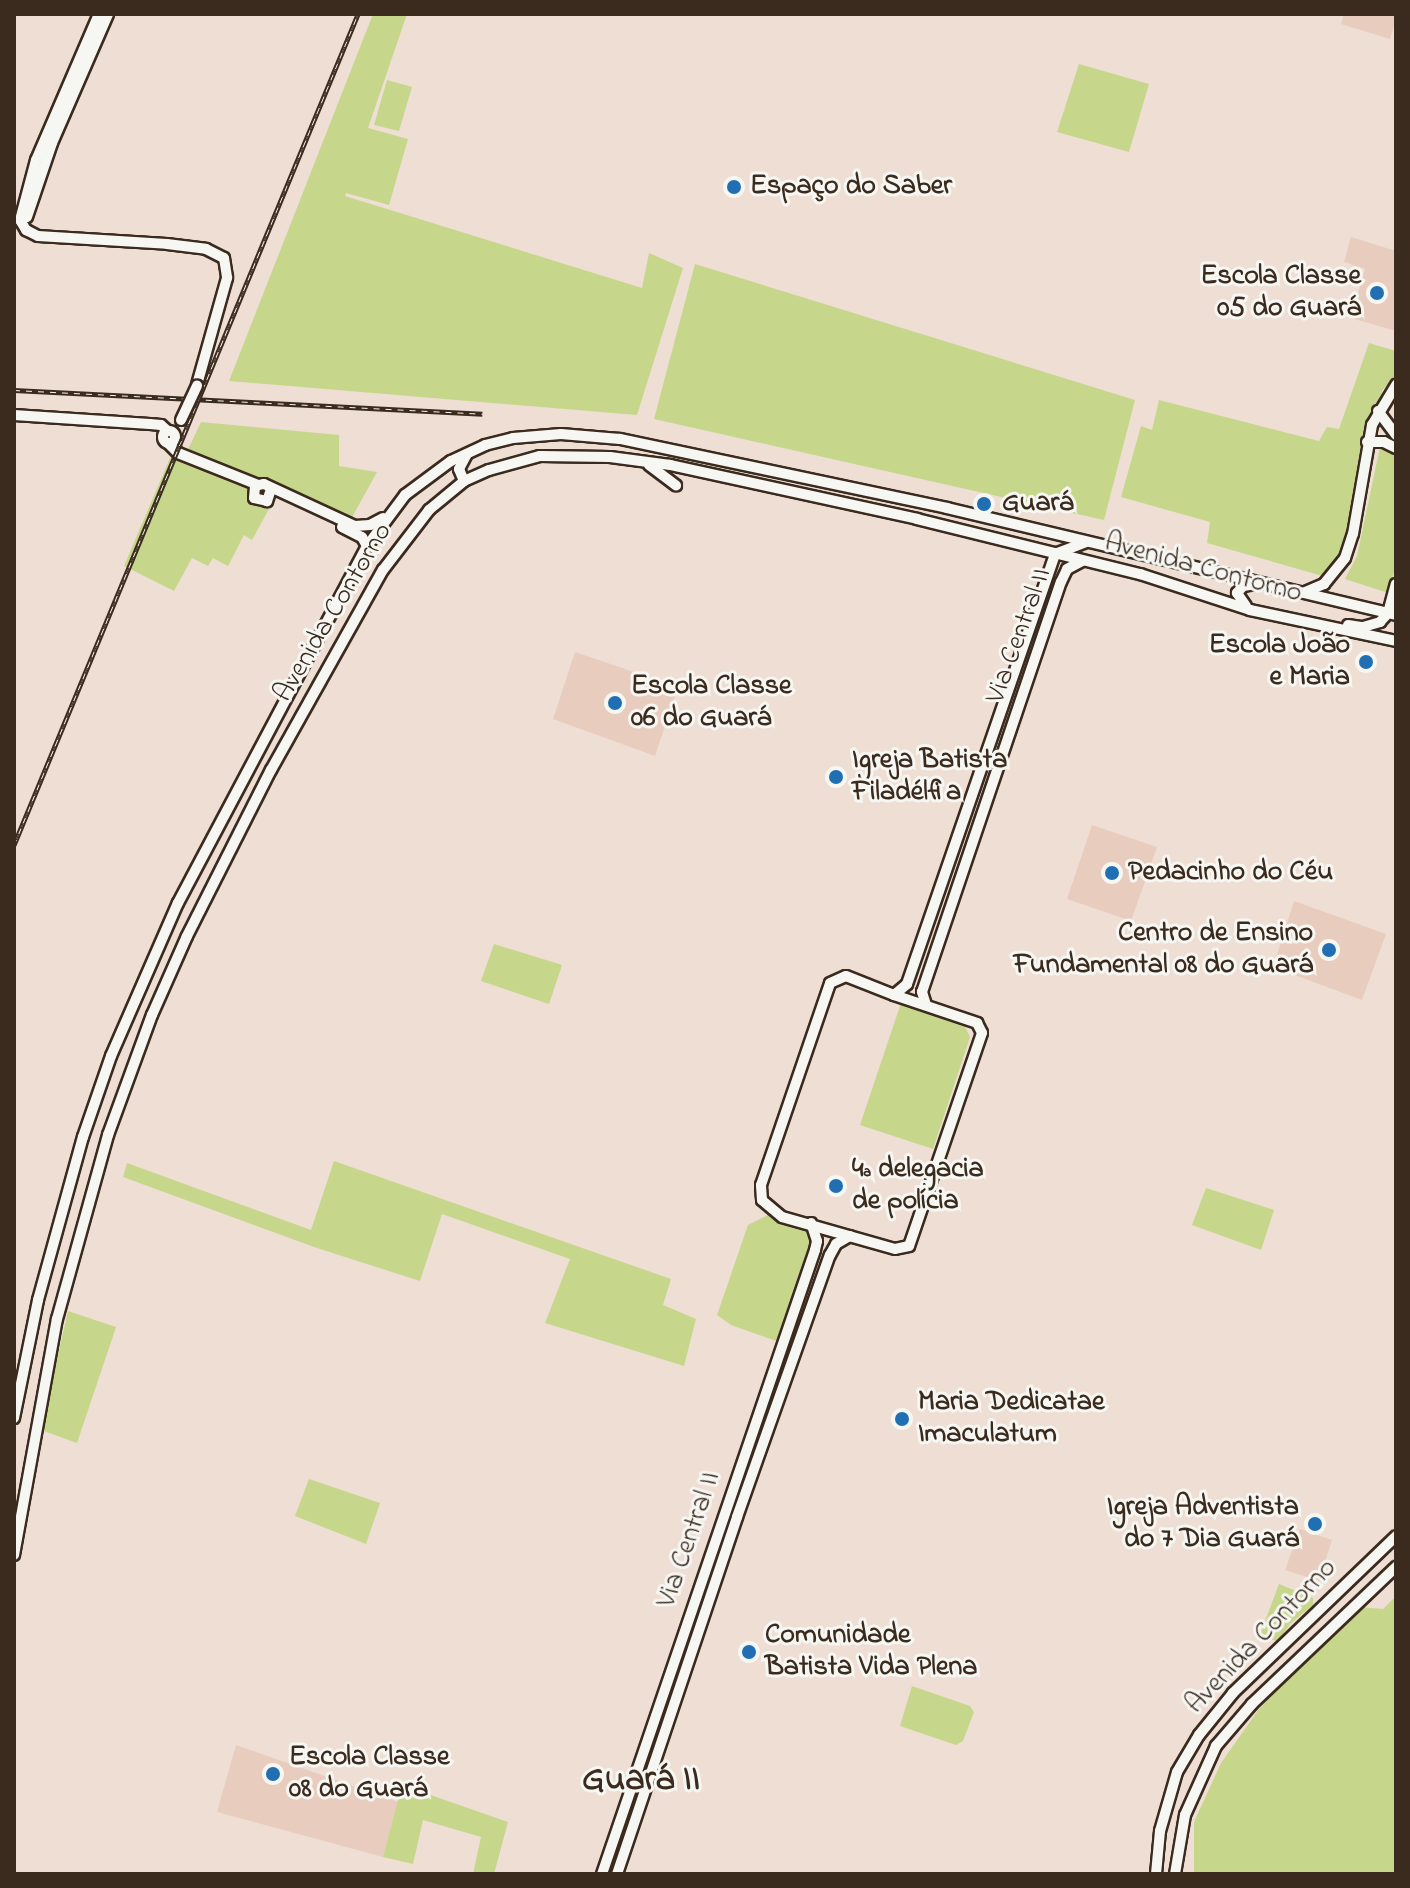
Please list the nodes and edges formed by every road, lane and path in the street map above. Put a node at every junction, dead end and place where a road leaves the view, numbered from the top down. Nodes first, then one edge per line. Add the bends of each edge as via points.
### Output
1 (99, 14) edge
2 (108, 14) edge
3 (25, 205) junction
4 (1396, 385) edge
5 (1378, 411) junction
6 (14, 415) edge
7 (1396, 435) edge
8 (170, 436) junction
9 (1367, 442) junction
10 (1396, 448) edge
11 (468, 453) junction
12 (644, 461) junction
13 (464, 481) junction
14 (828, 483) junction
15 (676, 485) dead end
16 (255, 488) junction
17 (270, 494) junction
18 (898, 497) junction
19 (826, 498) junction
20 (918, 502) junction
21 (391, 512) junction
22 (893, 514) junction
23 (917, 519) junction
24 (1089, 541) junction
25 (367, 546) junction
26 (1055, 554) junction
27 (1082, 561) junction
28 (1262, 584) junction
29 (1396, 584) edge
30 (1300, 593) junction
31 (1036, 609) junction
32 (1250, 610) junction
33 (1392, 614) edge
34 (1051, 615) junction
35 (1299, 620) junction
36 (1396, 641) edge
37 (1004, 698) junction
38 (1020, 703) junction
39 (254, 753) junction
40 (271, 770) junction
41 (178, 903) junction
42 (187, 936) junction
43 (920, 946) junction
44 (935, 951) junction
45 (894, 995) junction
46 (926, 1005) junction
47 (811, 1223) junction
48 (850, 1236) junction
49 (53, 1242) junction
50 (74, 1256) junction
51 (27, 1355) junction
52 (14, 1357) edge
53 (14, 1364) edge
54 (24, 1373) junction
55 (14, 1418) edge
56 (27, 1484) junction
57 (14, 1487) edge
58 (1396, 1536) edge
59 (715, 1542) junction
60 (726, 1546) junction
61 (1384, 1547) junction
62 (1396, 1552) edge
63 (14, 1555) edge
64 (1396, 1567) edge
65 (1287, 1642) junction
66 (1299, 1658) junction
67 (1199, 1735) junction
68 (1216, 1746) junction
69 (624, 1808) junction
70 (1166, 1808) junction
71 (638, 1812) junction
72 (1185, 1815) junction
73 (602, 1874) edge
74 (617, 1874) edge
75 (1156, 1874) edge
76 (1175, 1874) edge

1 - 3 main road via 36,160
2 - 3 main road
3 - 8 main road, bridge via 20,220 38,236 167,244 206,249 224,258 227,278 197,385
4 - 5 main road
5 - 7 main road
5 - 9 main road
6 - 8 main road via 161,425
8 - 16 main road via 187,456
9 - 10 main road
9 - 30 main road via 1345,558 1324,584
11 - 13 main road via 459,466
11 - 14 main road, Avenida Contorno via 513,438 591,436
11 - 21 main road, Avenida Contorno via 420,482
12 - 13 main road, Avenida Contorno via 540,456
12 - 15 main road
12 - 19 main road, Avenida Contorno
13 - 40 main road, Avenida Contorno via 429,510 383,570
14 - 18 main road, Avenida Contorno
14 - 19 main road via 832,492
16 - 17 main road
16 - 17 main road via 258,502
17 - 21 main road via 355,526 370,525
17 - 25 main road via 362,537
18 - 20 main road, Avenida Contorno
18 - 22 main road via 903,508
19 - 22 main road, Avenida Contorno
20 - 23 main road
20 - 24 main road, Avenida Contorno
21 - 25 main road, Avenida Contorno
22 - 23 main road, Avenida Contorno
23 - 26 main road, Avenida Contorno
24 - 26 main road
24 - 28 main road, Avenida Contorno
25 - 39 main road, Avenida Contorno
26 - 27 main road, Avenida Contorno
26 - 31 main road, Via Central II
27 - 32 main road, Avenida Contorno
27 - 34 main road, Via Central II via 1065,573
28 - 30 main road, Avenida Contorno
28 - 32 main road via 1238,590 1237,597
29 - 33 main road
30 - 33 main road, Avenida Contorno
31 - 34 main road
31 - 37 main road, Via Central II
32 - 35 main road, Avenida Contorno
33 - 35 main road via 1363,627
34 - 38 main road, Via Central II
35 - 36 main road, Avenida Contorno
37 - 38 main road
37 - 43 main road, Via Central II
38 - 44 main road, Via Central II
39 - 40 main road
39 - 41 main road, Avenida Contorno
40 - 42 main road, Avenida Contorno
41 - 42 main road via 174,929
41 - 49 main road, Avenida Contorno via 111,1056
42 - 50 main road, Avenida Contorno via 108,1135
43 - 44 main road
43 - 45 main road, Via Central II via 907,984
44 - 46 main road, Via Central II via 922,992
45 - 46 main road
45 - 47 main road via 846,976 830,983 817,1017 761,1185 768,1208
46 - 48 main road via 977,1023 981,1039 909,1246 886,1248
47 - 48 main road
47 - 59 main road, Via Central II via 815,1250
48 - 60 main road, Via Central II via 830,1255
49 - 50 main road via 69,1246
49 - 51 main road, Avenida Contorno
50 - 56 main road, Avenida Contorno
51 - 52 main road
51 - 54 main road, Avenida Contorno
53 - 54 main road
54 - 55 main road, Avenida Contorno
56 - 57 main road
56 - 63 main road, Avenida Contorno
58 - 61 main road, Avenida Contorno
59 - 60 main road
59 - 69 main road, Via Central II
60 - 71 main road, Via Central II
61 - 62 main road
61 - 65 main road, Avenida Contorno
64 - 66 main road, Avenida Contorno
65 - 66 main road via 1289,1656
65 - 67 main road, Avenida Contorno via 1233,1693
66 - 68 main road, Avenida Contorno
67 - 68 main road via 1208,1735
67 - 70 main road, Avenida Contorno via 1180,1765
68 - 72 main road, Avenida Contorno
69 - 71 main road
69 - 73 main road, Via Central II
70 - 72 main road via 1174,1818
70 - 75 main road, Avenida Contorno
71 - 74 main road, Via Central II
72 - 76 main road, Avenida Contorno

